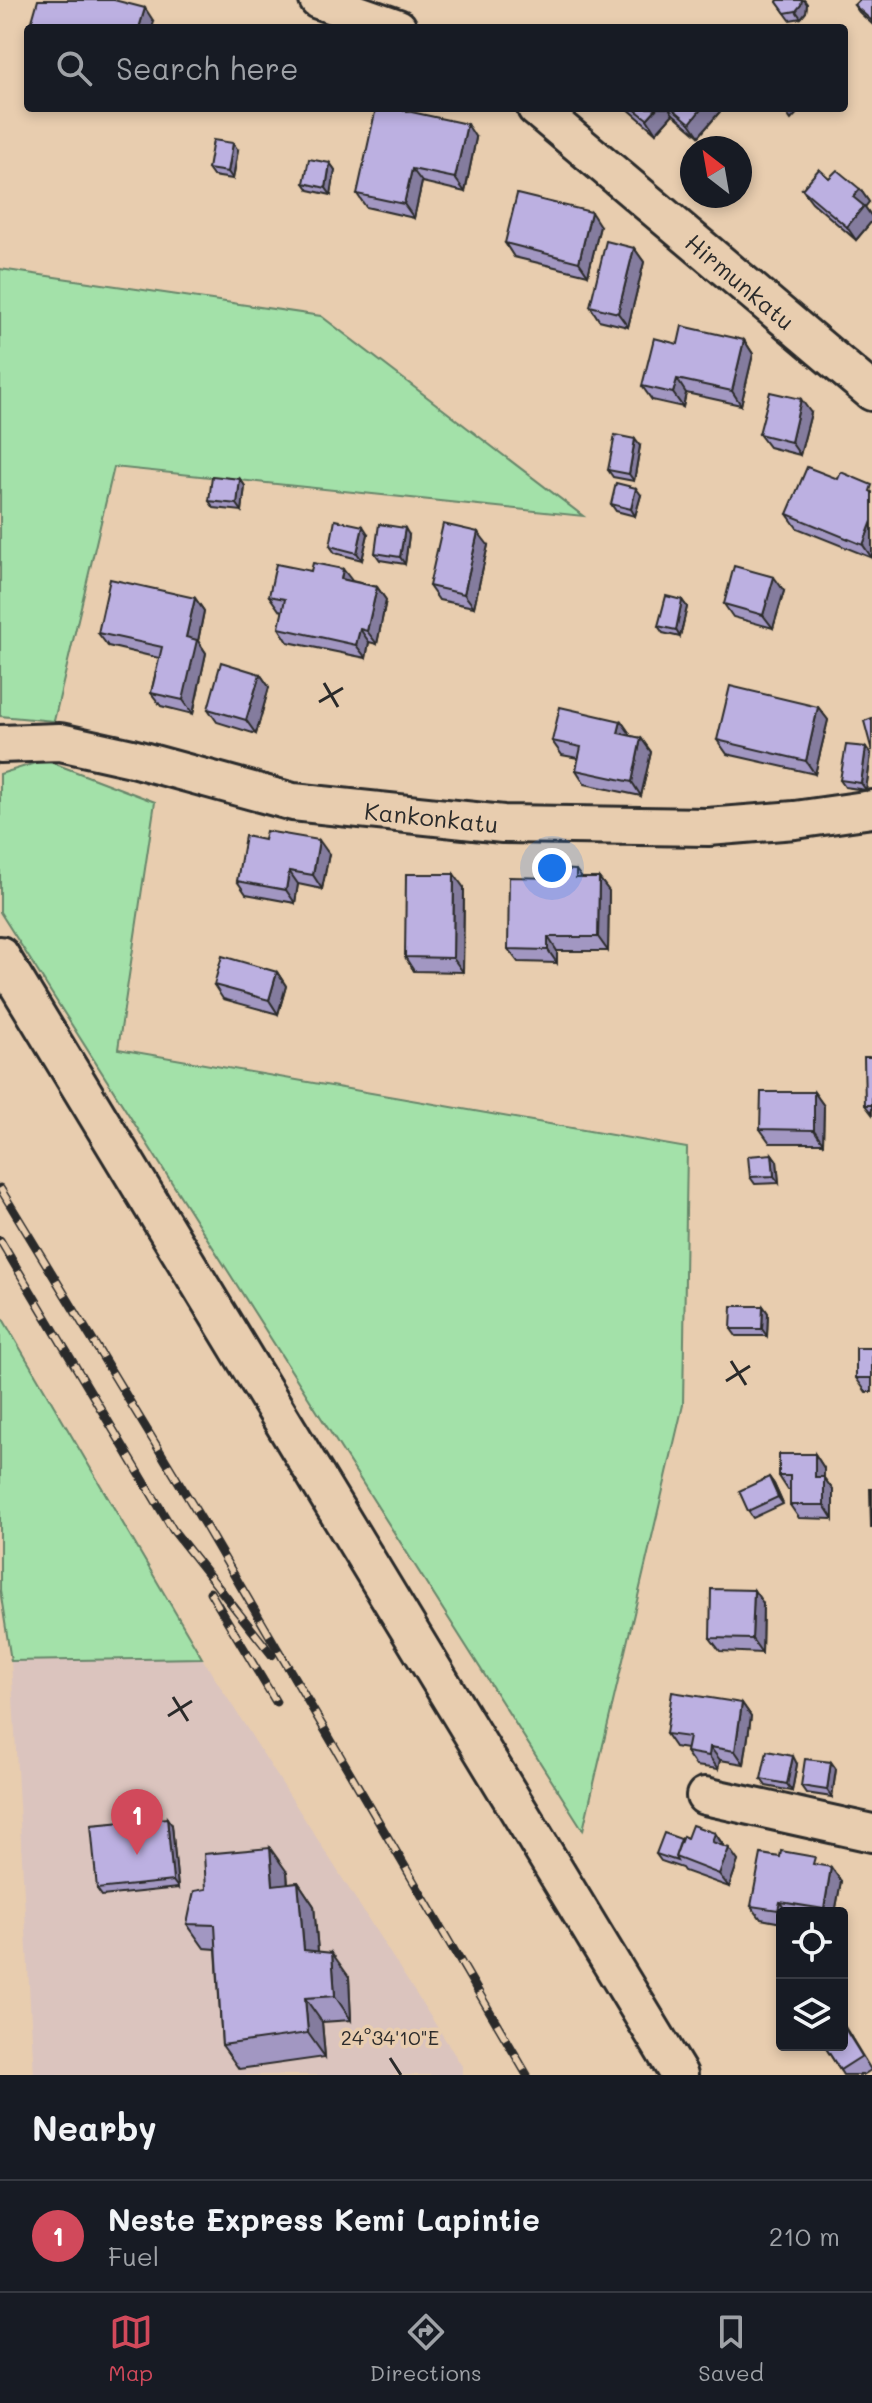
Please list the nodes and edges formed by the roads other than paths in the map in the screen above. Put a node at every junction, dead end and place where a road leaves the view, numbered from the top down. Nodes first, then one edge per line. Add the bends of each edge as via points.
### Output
1 (318, 0) edge
2 (387, 24) edge
3 (541, 112) edge
4 (872, 392) edge
5 (0, 744) edge
6 (872, 809) edge
7 (0, 955) edge
8 (705, 1796) dead end
9 (872, 1833) edge
10 (679, 2075) edge

1 - 2 street
3 - 4 street, Hirmunkatu
5 - 6 street, Kankonkatu via 60,742 293,802 503,824 708,827
7 - 10 street
8 - 9 street

